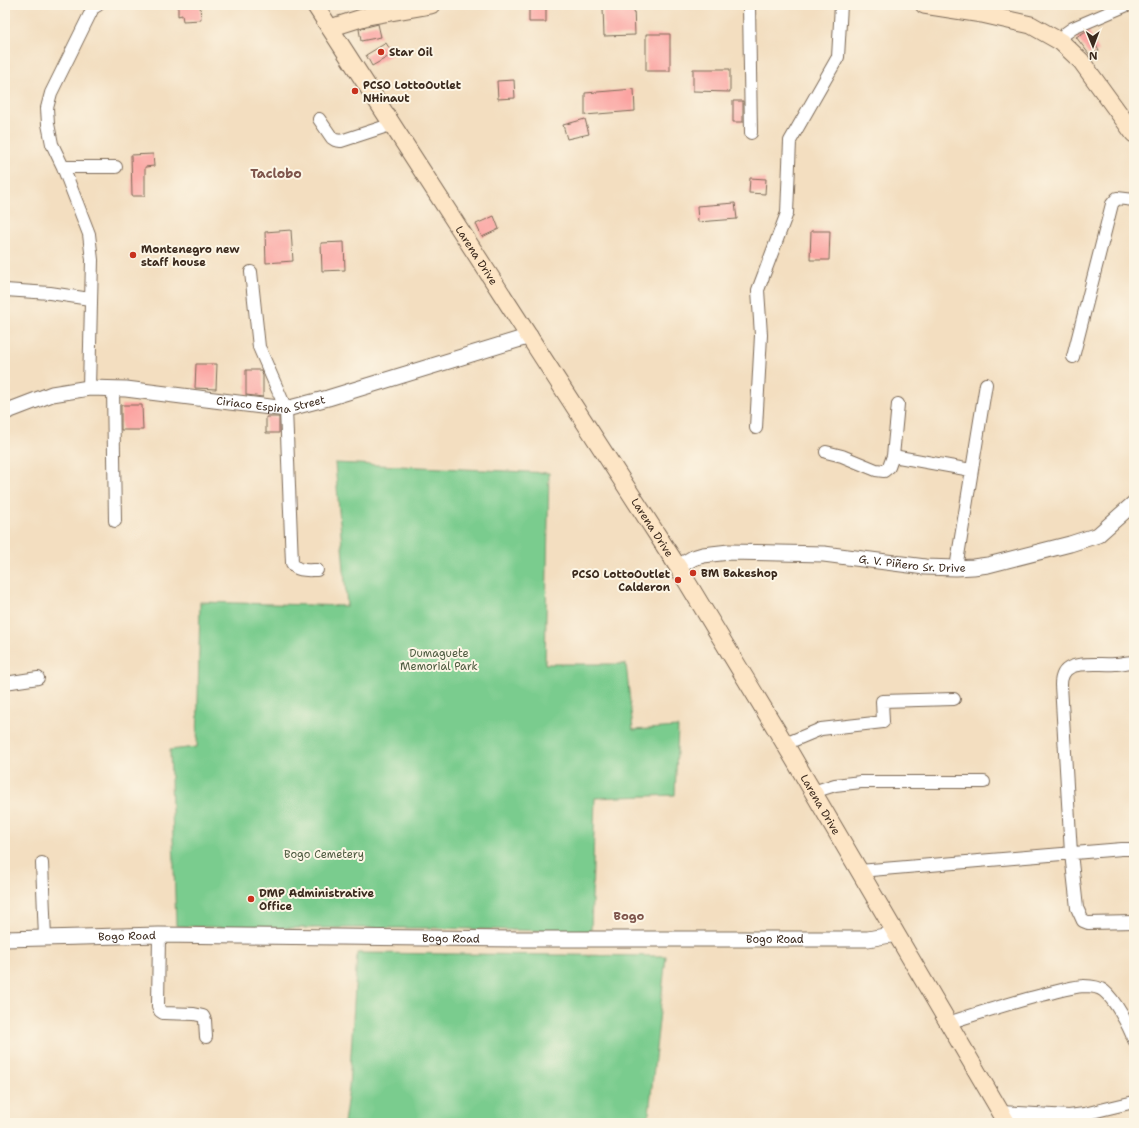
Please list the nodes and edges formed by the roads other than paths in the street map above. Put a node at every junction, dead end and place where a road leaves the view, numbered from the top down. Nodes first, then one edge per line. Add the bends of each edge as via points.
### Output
1 (98, 5) edge
2 (315, 5) edge
3 (431, 5) edge
4 (749, 5) edge
5 (841, 5) edge
6 (924, 5) edge
7 (1127, 5) edge
8 (982, 10) edge
9 (330, 28) junction
10 (1061, 42) junction
11 (319, 119) dead end
12 (393, 124) junction
13 (751, 132) dead end
14 (1134, 134) edge
15 (63, 166) junction
16 (116, 167) dead end
17 (1134, 200) edge
18 (251, 272) dead end
19 (5, 290) edge
20 (90, 299) junction
21 (530, 336) junction
22 (1073, 357) dead end
23 (986, 384) dead end
24 (89, 388) junction
25 (113, 389) junction
26 (898, 404) dead end
27 (286, 409) junction
28 (5, 412) edge
29 (756, 428) dead end
30 (826, 452) dead end
31 (893, 456) junction
32 (971, 470) junction
33 (1134, 503) edge
34 (115, 521) dead end
35 (678, 567) junction
36 (956, 568) junction
37 (317, 570) dead end
38 (1134, 662) edge
39 (38, 678) dead end
40 (5, 683) edge
41 (954, 699) dead end
42 (785, 744) junction
43 (984, 782) dead end
44 (813, 792) junction
45 (1134, 850) edge
46 (1071, 853) junction
47 (42, 863) dead end
48 (860, 871) junction
49 (1134, 922) edge
50 (896, 934) junction
51 (160, 935) junction
52 (45, 938) junction
53 (5, 939) edge
54 (948, 1023) junction
55 (206, 1037) dead end
56 (1134, 1040) edge
57 (1134, 1102) edge
58 (1004, 1118) edge

1 - 15 street via 93,8 50,94 47,108 48,124 52,144
2 - 9 main road, Larena Drive
3 - 9 main road via 368,16
4 - 13 street
5 - 29 street via 838,57 790,141 787,213 758,290 761,335
6 - 8 main road
7 - 10 street via 1073,28 1066,33
8 - 10 main road via 1031,25
9 - 12 main road, Larena Drive
10 - 14 main road via 1082,61
11 - 12 street via 332,138 341,141
12 - 21 main road, Larena Drive
15 - 16 street
15 - 20 street via 89,234 93,276
17 - 22 street via 1117,198 1112,204
18 - 27 street via 259,347
19 - 20 street
20 - 24 street
21 - 27 street, Ciriaco Espina Street
21 - 35 main road, Larena Drive
23 - 32 street
24 - 25 street, Ciriaco Espina Street
24 - 28 street, Ciriaco Espina Street via 52,394
25 - 27 street, Ciriaco Espina Street
25 - 34 street
26 - 31 street
27 - 37 street via 292,563 300,569
30 - 31 street via 884,471 889,467
31 - 32 street
32 - 36 street
33 - 36 street, G. V. Piñero Sr. Drive via 1098,535 988,565
35 - 36 street, G. V. Piñero Sr. Drive via 703,554 729,552 824,554
35 - 42 main road, Larena Drive
38 - 46 street via 1075,666 1064,672 1061,678
39 - 40 street
41 - 42 street via 882,701 883,722 821,729
42 - 44 main road, Larena Drive
43 - 44 street via 861,782 835,785
44 - 48 main road, Larena Drive
45 - 46 street
46 - 48 street
46 - 49 street via 1077,908 1083,921
47 - 52 street
48 - 50 main road, Larena Drive
50 - 51 street, Bogo Road via 868,939
50 - 54 main road, Larena Drive
51 - 52 street, Bogo Road
51 - 55 street via 160,1011 203,1016
52 - 53 street, Bogo Road
54 - 56 street via 1026,999 1085,986 1104,990 1125,1019
54 - 58 main road, Larena Drive
57 - 58 street via 1069,1116

